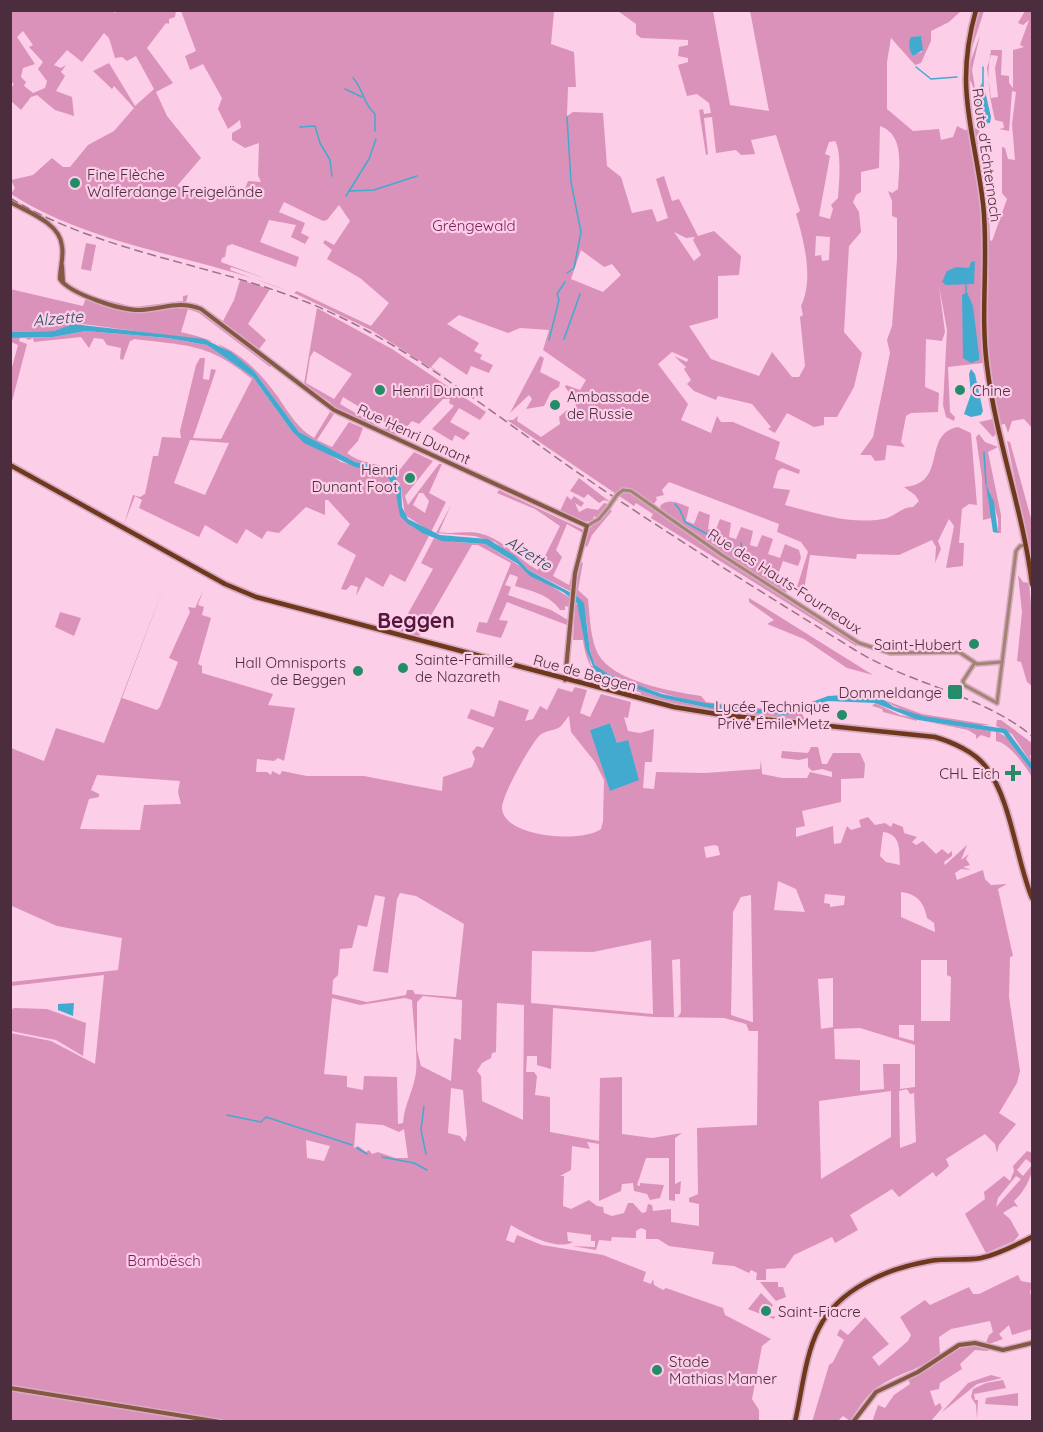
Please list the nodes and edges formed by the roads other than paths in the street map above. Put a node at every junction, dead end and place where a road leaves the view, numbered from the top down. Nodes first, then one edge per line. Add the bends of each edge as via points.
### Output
1 (975, 10) edge
2 (10, 202) edge
3 (10, 465) edge
4 (587, 526) junction
5 (1026, 545) junction
6 (1032, 584) edge
7 (1002, 662) junction
8 (974, 664) junction
9 (566, 680) junction
10 (1032, 898) edge
11 (1032, 1237) edge
12 (1032, 1343) edge
13 (10, 1388) edge
14 (220, 1422) edge
15 (795, 1422) edge
16 (853, 1422) edge

1 - 5 main road, Route d'Echternach via 964,84 984,217 985,339 992,396
2 - 4 main road, Rue Henri Dunant via 55,230 62,243 63,283 69,288 127,309 143,310 174,303 192,306 222,324 334,410
3 - 9 main road, Rue de Beggen via 249,595
4 - 8 street, Rue des Hauts-Fourneaux, bridge via 599,519 616,495 623,490 631,491 859,643 890,653 959,652
4 - 9 main road via 576,563
5 - 6 main road, Route d'Echternach
5 - 7 street via 1016,551
7 - 8 street, Rue des Hauts-Fourneaux
7 - 8 street via 997,703 964,685
9 - 10 main road, Rue de Beggen via 712,714 935,737 952,743 977,758 998,789
11 - 15 main road via 979,1258 929,1261 901,1268 849,1294 827,1314 816,1334
12 - 16 main road via 1003,1350 975,1343 959,1345 918,1372 876,1392
13 - 14 main road

